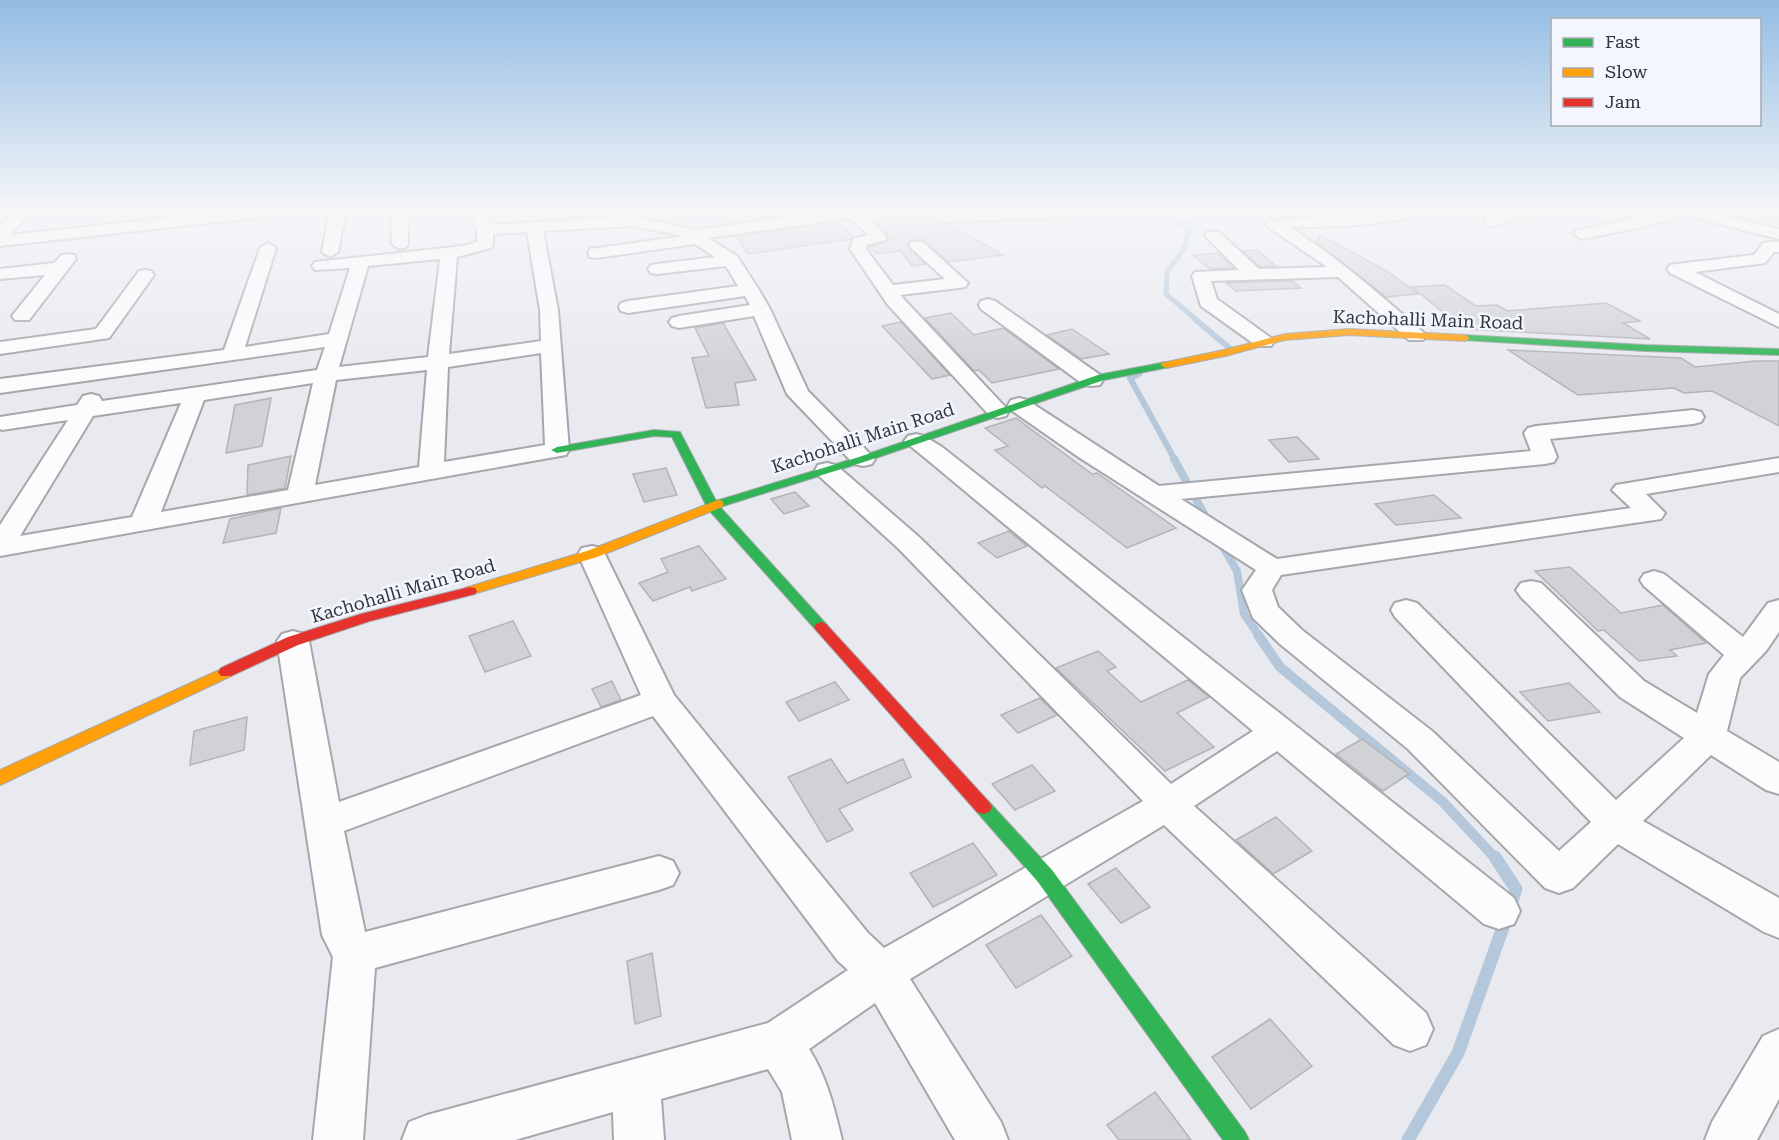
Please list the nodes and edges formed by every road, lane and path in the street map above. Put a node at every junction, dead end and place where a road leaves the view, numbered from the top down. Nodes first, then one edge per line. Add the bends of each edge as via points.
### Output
1 (42, 264) edge
2 (61, 264) edge
3 (261, 264) edge
4 (360, 264) edge
5 (448, 264) edge
6 (547, 264) edge
7 (696, 264) edge
8 (734, 264) edge
9 (869, 264) edge
10 (938, 264) edge
11 (1244, 264) edge
12 (1334, 264) edge
13 (1716, 264) edge
14 (657, 269) dead end
15 (1344, 272) junction
16 (0, 274) edge
17 (1254, 274) junction
18 (145, 275) dead end
19 (750, 290) junction
20 (889, 291) junction
21 (987, 305) dead end
22 (628, 307) dead end
23 (761, 309) junction
24 (22, 316) junction
25 (0, 318) edge
26 (1779, 321) edge
27 (679, 322) dead end
28 (1416, 336) junction
29 (337, 339) junction
30 (1264, 342) junction
31 (0, 346) edge
32 (551, 346) junction
33 (1778, 352) edge
34 (232, 355) junction
35 (438, 362) junction
36 (111, 372) junction
37 (326, 375) junction
38 (1092, 380) junction
39 (35, 381) junction
40 (0, 386) edge
41 (196, 393) junction
42 (1008, 408) junction
43 (85, 411) junction
44 (1693, 417) dead end
45 (1, 424) edge
46 (916, 441) junction
47 (557, 450) junction
48 (863, 459) junction
49 (1779, 465) edge
50 (826, 470) junction
51 (430, 472) junction
52 (1155, 494) junction
53 (300, 495) junction
54 (712, 506) junction
55 (143, 523) junction
56 (0, 548) edge
57 (592, 554) junction
58 (1272, 568) junction
59 (1654, 580) dead end
60 (1531, 590) dead end
61 (1406, 610) dead end
62 (1779, 611) edge
63 (293, 641) junction
64 (1744, 655) junction
65 (660, 701) junction
66 (1279, 732) junction
67 (1708, 736) junction
68 (0, 777) edge
69 (1779, 780) edge
70 (1167, 805) junction
71 (324, 823) junction
72 (1615, 823) junction
73 (659, 873) dead end
74 (1045, 876) junction
75 (1499, 911) dead end
76 (1779, 919) edge
77 (355, 954) junction
78 (881, 973) junction
79 (1410, 1029) dead end
80 (778, 1043) junction
81 (1779, 1052) edge
82 (636, 1083) junction
83 (338, 1140) edge
84 (427, 1140) edge
85 (639, 1140) edge
86 (817, 1140) edge
87 (983, 1140) edge
88 (1237, 1140) edge
89 (1730, 1140) edge

1 - 16 street
2 - 24 street
3 - 34 street
4 - 29 street
5 - 35 street
6 - 32 street
7 - 14 street
8 - 19 street
9 - 20 street
10 - 20 street via 959,283
11 - 17 street
12 - 15 street
13 - 26 street via 1676,269
15 - 17 street
15 - 28 street
17 - 30 street via 1201,276 1208,302
18 - 31 street via 102,334
19 - 22 street
19 - 23 street
20 - 42 street via 895,302
21 - 38 street
23 - 27 street
23 - 48 street via 798,394
24 - 25 street
24 - 31 street
28 - 30 street, Kachohalli Main Road via 1349,332
28 - 33 street, Kachohalli Main Road
29 - 34 street
29 - 37 street
30 - 38 street, Kachohalli Main Road
32 - 35 street
32 - 47 street
34 - 36 street
35 - 37 street
35 - 51 street
36 - 39 street
36 - 43 street
37 - 41 street
37 - 53 street
38 - 42 street, Kachohalli Main Road
39 - 40 street
39 - 45 street
41 - 43 street
41 - 55 street
42 - 46 street, Kachohalli Main Road
42 - 52 street
43 - 45 street
43 - 56 street
44 - 52 street via 1536,433 1545,457
46 - 48 street, Kachohalli Main Road
46 - 66 street
47 - 51 street
47 - 54 street via 654,433 676,434
48 - 50 street, Kachohalli Main Road
49 - 58 street via 1625,490 1652,513
50 - 54 street, Kachohalli Main Road
50 - 70 street via 909,543
51 - 53 street
52 - 58 street
53 - 55 street
54 - 57 street, Kachohalli Main Road
54 - 74 street
55 - 56 street
57 - 63 street, Kachohalli Main Road
57 - 65 street
58 - 72 street via 1257,590 1264,611 1314,658 1420,740 1559,876
59 - 64 street
60 - 67 street via 1632,689
61 - 72 street
62 - 64 street
63 - 68 street, Kachohalli Main Road
63 - 71 street
64 - 67 street via 1725,674
65 - 71 street
65 - 78 street via 853,947
66 - 70 street
66 - 75 street
67 - 69 street
67 - 72 street
70 - 74 street
70 - 79 street
71 - 77 street via 344,935
72 - 76 street
73 - 77 street
74 - 78 street
74 - 88 street
77 - 83 street
78 - 80 street
78 - 87 street
80 - 82 street
80 - 86 street via 804,1083
81 - 89 street
82 - 84 street
82 - 85 street

